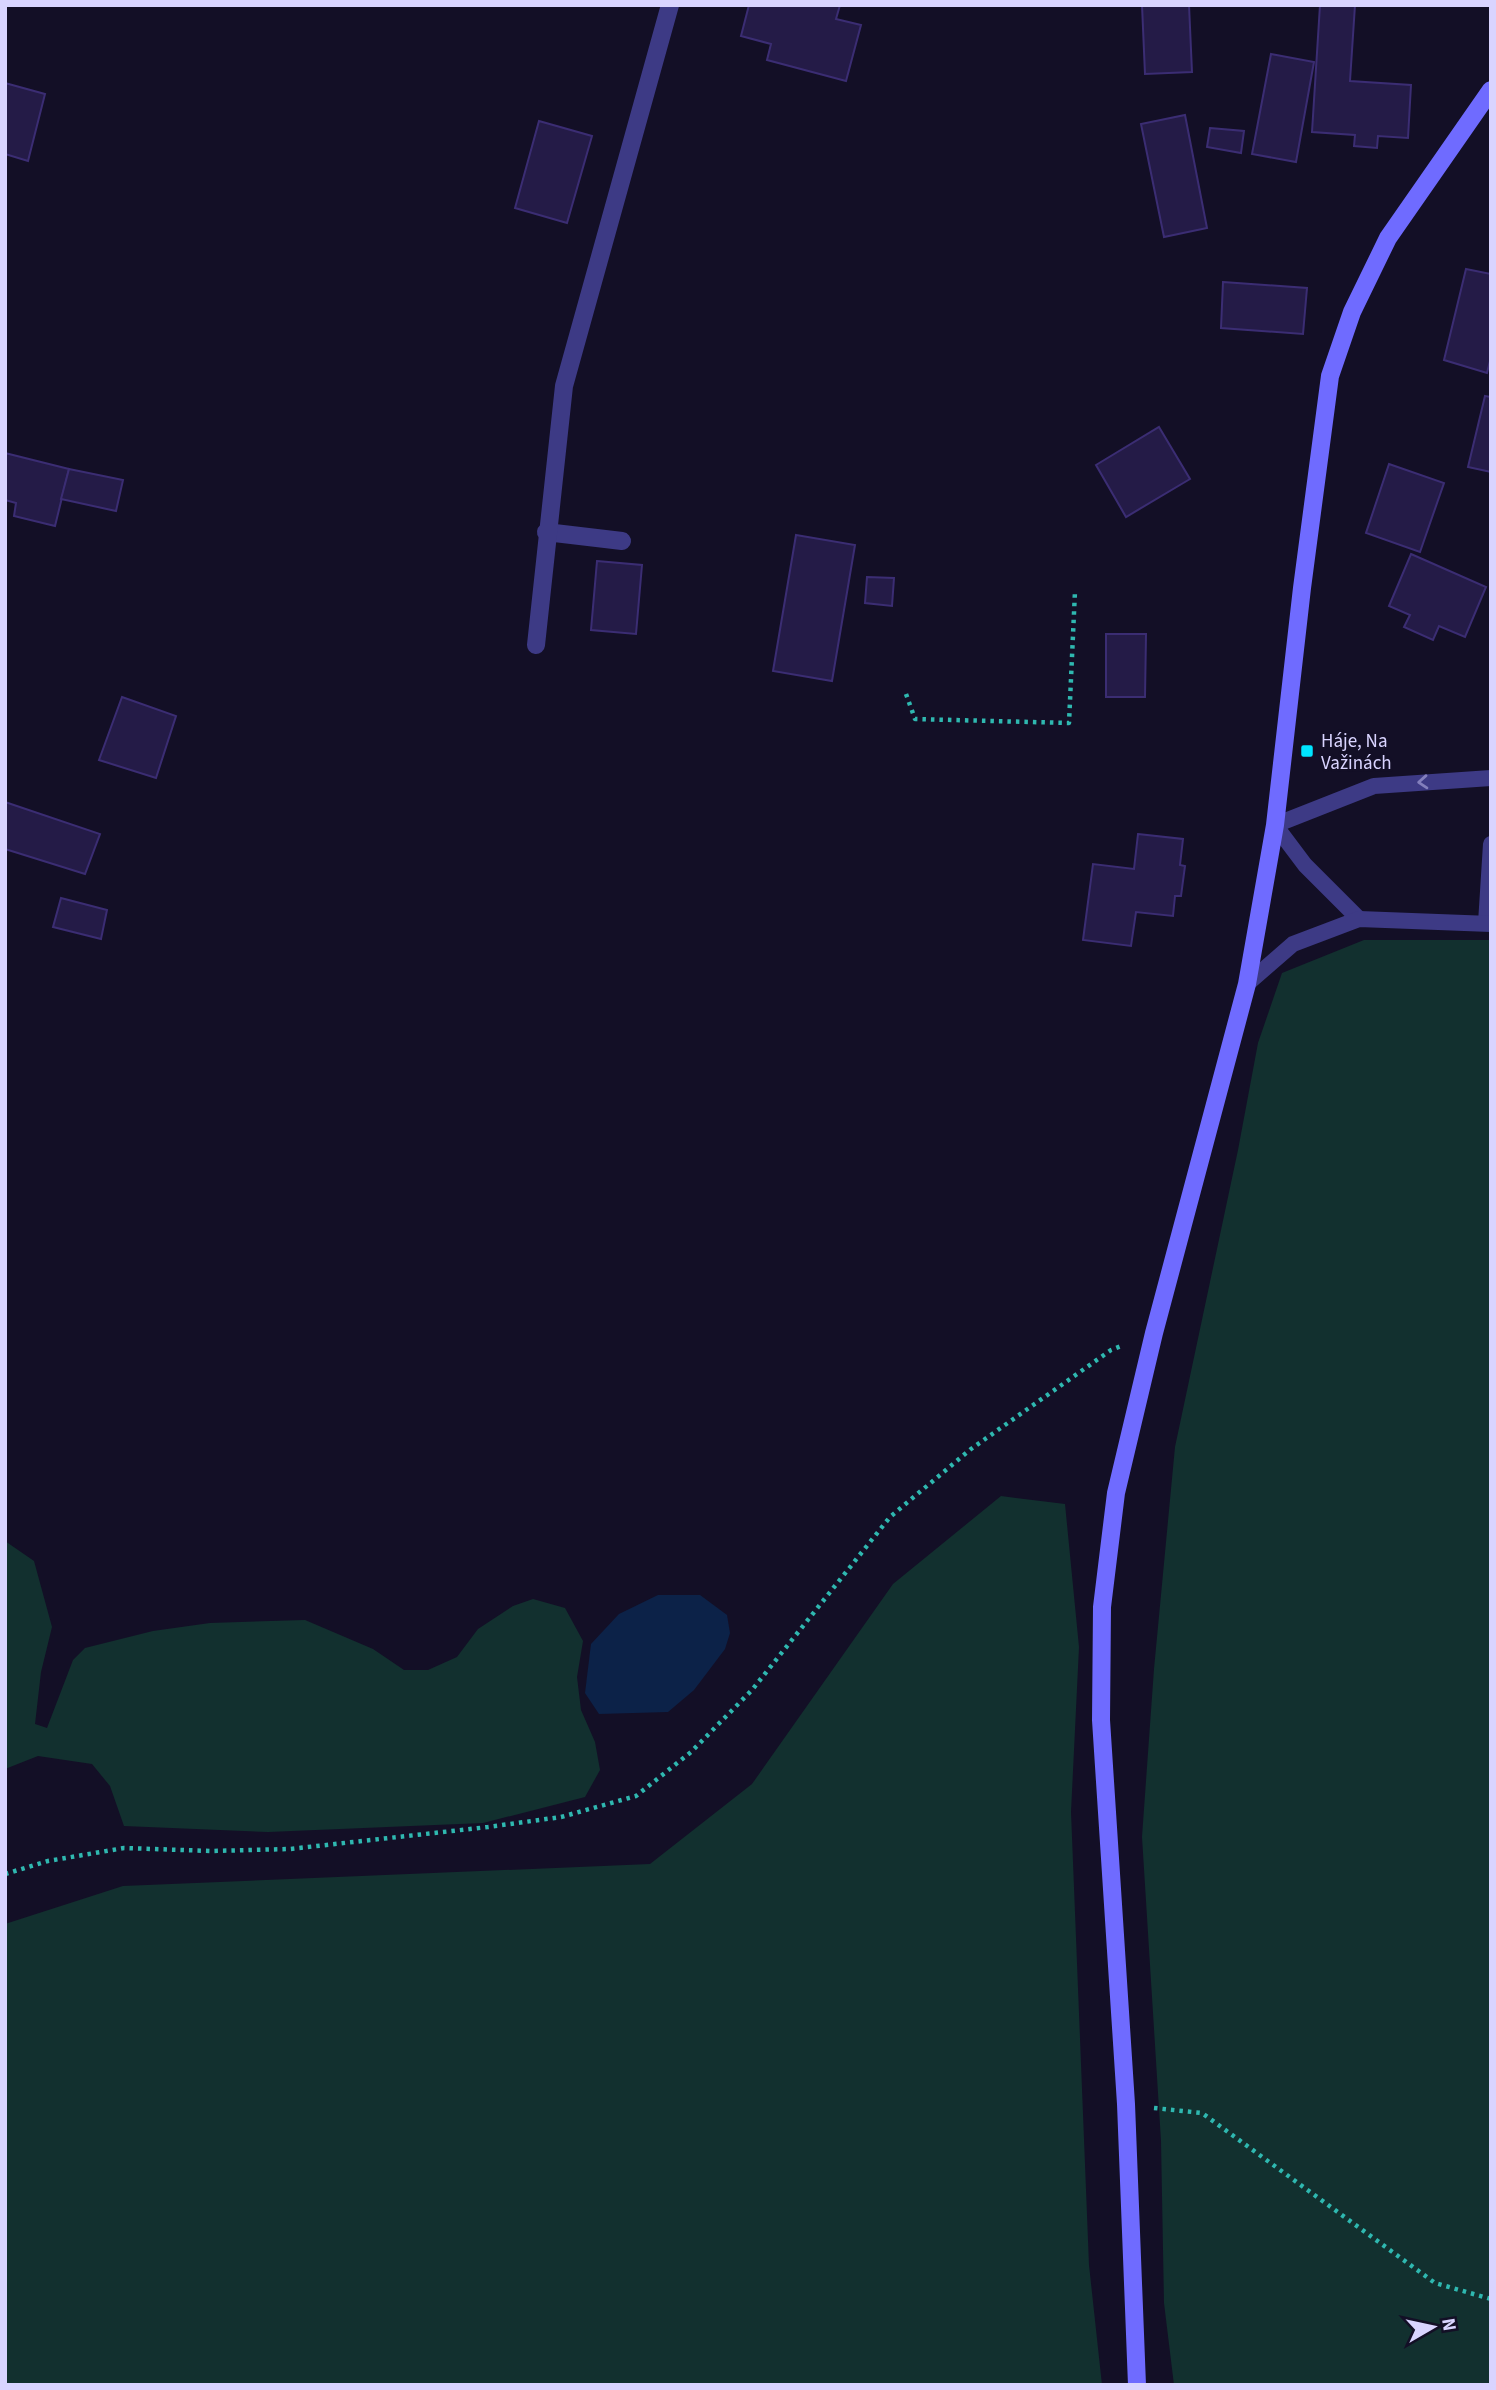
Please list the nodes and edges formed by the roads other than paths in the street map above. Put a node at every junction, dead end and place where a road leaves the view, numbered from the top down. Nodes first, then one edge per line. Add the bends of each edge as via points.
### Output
1 (670, 5) edge
2 (1491, 90) edge
3 (546, 532) junction
4 (622, 541) dead end
5 (536, 645) dead end
6 (1491, 778) edge
7 (1275, 825) junction
8 (1491, 844) edge
9 (1359, 919) junction
10 (1489, 923) edge
11 (1247, 984) junction
12 (1137, 2385) edge

1 - 3 street via 564,386
2 - 7 main road via 1388,238 1352,312 1330,376
3 - 4 street
3 - 5 street
6 -> 7 lane via 1374,786
7 - 9 lane via 1305,866
7 - 11 main road
8 - 10 lane
9 - 10 lane
9 - 11 lane via 1293,944
11 - 12 main road via 1116,1493 1102,1608 1101,1720 1126,2104

